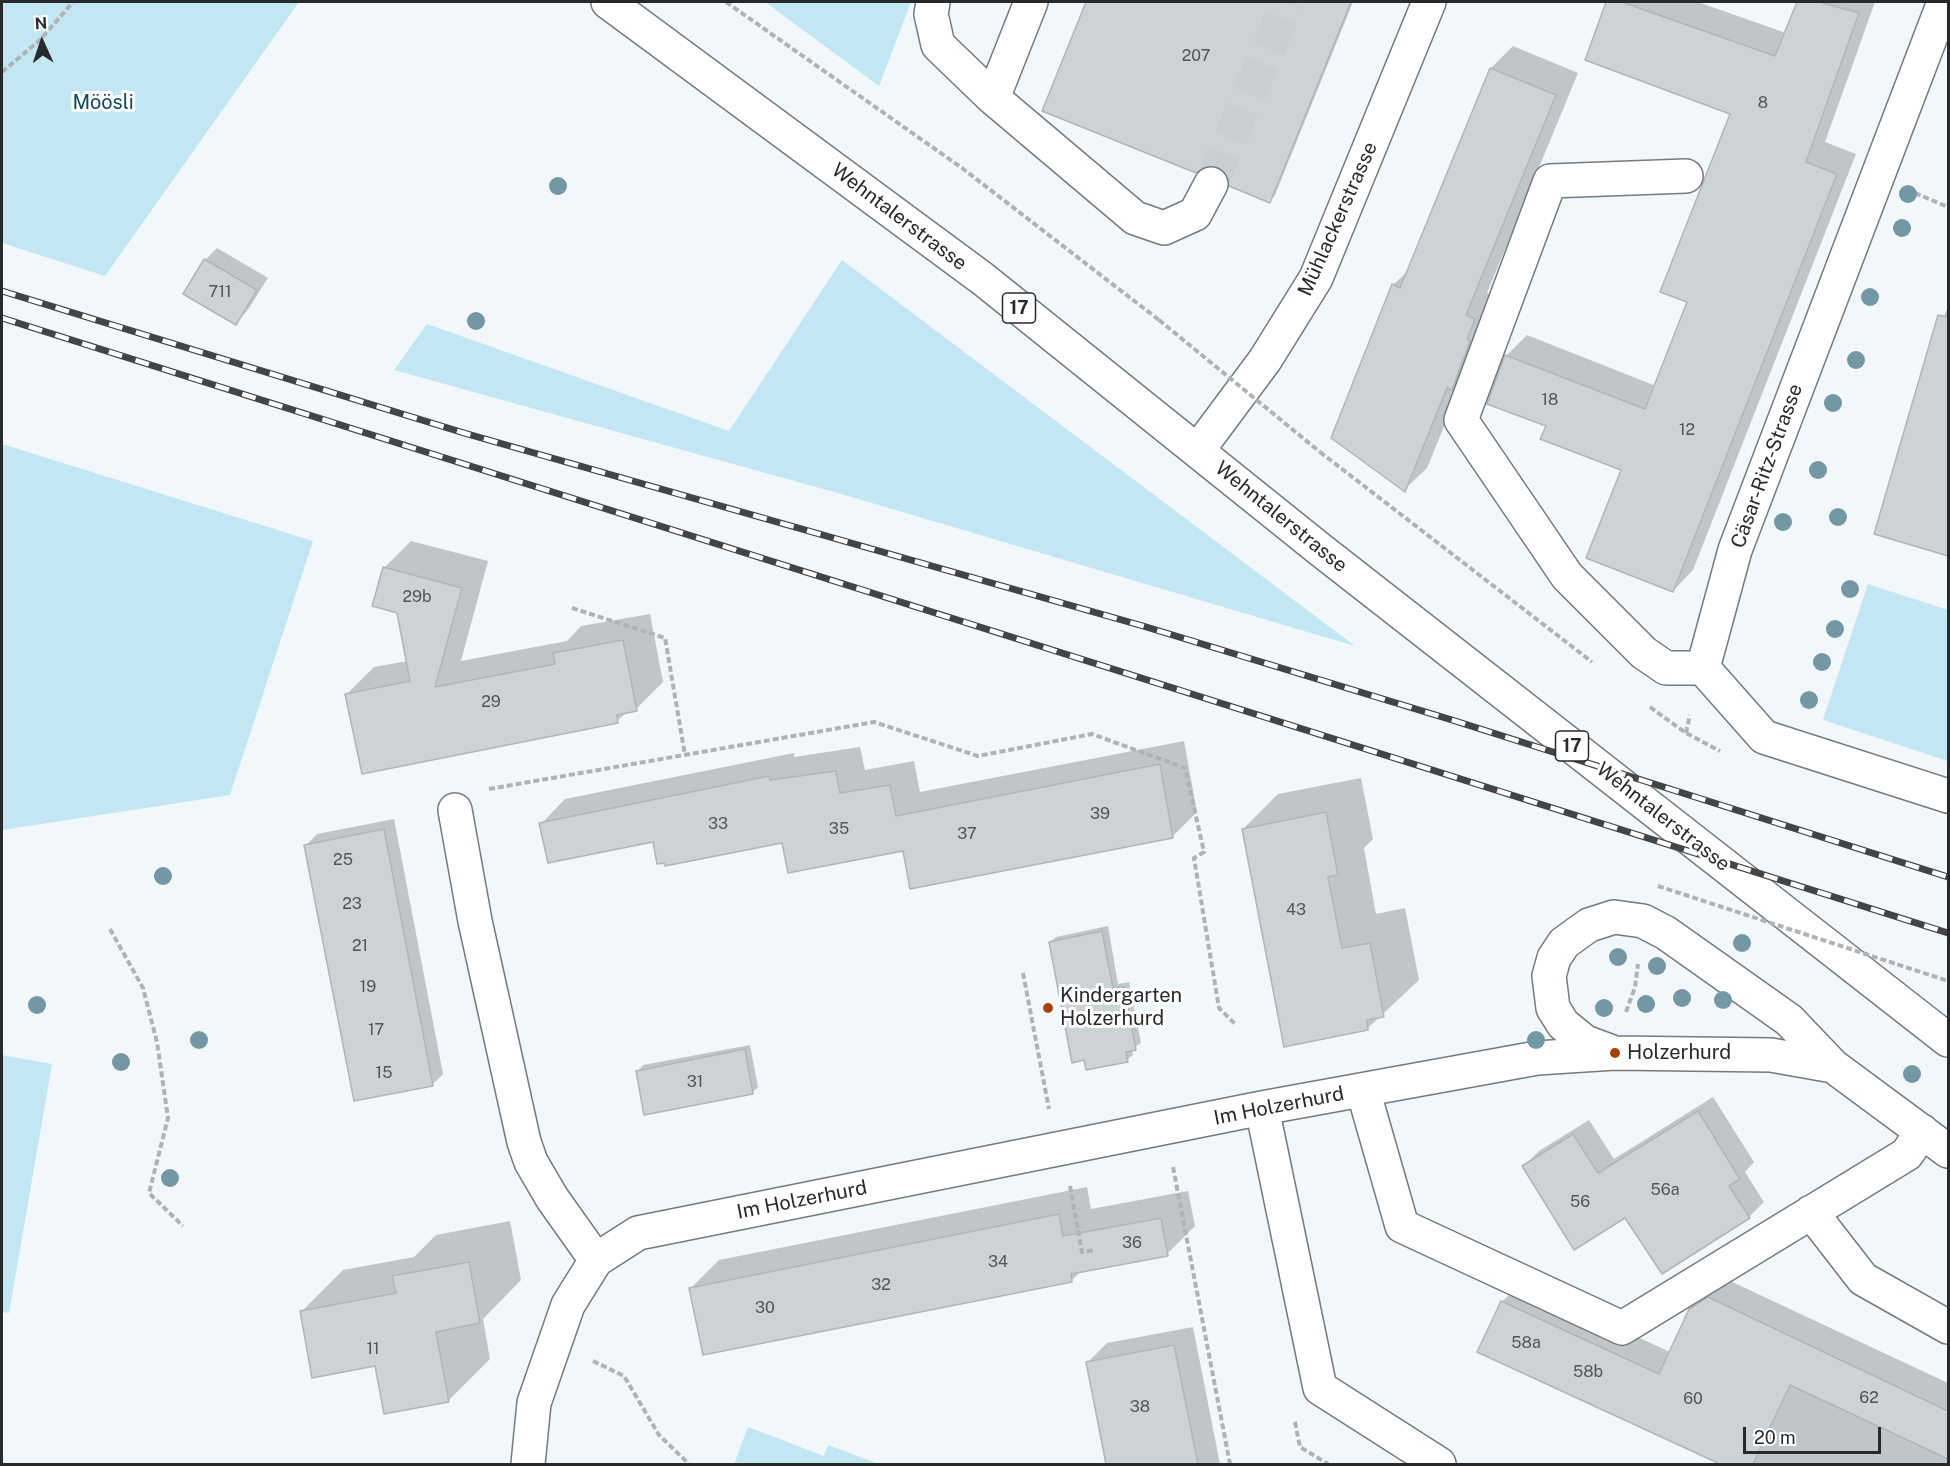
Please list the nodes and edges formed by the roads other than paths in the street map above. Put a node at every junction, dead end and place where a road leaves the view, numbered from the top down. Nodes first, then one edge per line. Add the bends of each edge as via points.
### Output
1 (608, 2) edge
2 (933, 2) edge
3 (1031, 2) edge
4 (1429, 2) edge
5 (1944, 2) edge
6 (993, 98) junction
7 (1686, 176) dead end
8 (1211, 184) tunnel mouth
9 (1198, 450) junction
10 (1703, 668) junction
11 (1948, 796) edge
12 (455, 810) road end
13 (1948, 1040) edge
14 (1615, 1053) junction
15 (1833, 1066) junction
16 (1363, 1090) junction
17 (1262, 1108) junction
18 (1922, 1131) junction
19 (1948, 1151) edge
20 (1811, 1212) junction
21 (596, 1260) junction
22 (1948, 1328) edge
23 (528, 1464) edge
24 (1439, 1464) edge

1 - 9 street, Wehntalerstrasse / 17 via 911,224
2 - 6 street via 931,14 938,45
3 - 6 street
4 - 9 street, Mühlackerstrasse via 1316,278 1265,360
5 - 10 street, Cäsar-Ritz-Strasse via 1735,550
6 - 8 street via 1135,218 1164,228 1195,214
7 - 10 street via 1550,181 1461,420 1567,576 1644,653 1666,668
9 - 13 street, Wehntalerstrasse / 17
10 - 11 street via 1764,737
12 - 21 street via 475,921 524,1142 552,1198
14 - 15 street, Im Holzerhurd via 1771,1055
14 - 15 street via 1586,1042 1563,1024 1553,1008 1550,976 1554,958 1564,943 1589,925 1614,917 1643,921 1666,933 1789,1020
14 - 16 street, Im Holzerhurd via 1537,1058
15 - 18 street, Im Holzerhurd
16 - 17 street, Im Holzerhurd
16 - 20 street via 1402,1226 1622,1328
17 - 21 street, Im Holzerhurd via 638,1233
17 - 24 street via 1320,1388
18 - 19 street, Im Holzerhurd
18 - 20 street via 1907,1154
20 - 22 street via 1863,1279
21 - 23 street, Im Holzerhurd via 568,1305 534,1403

